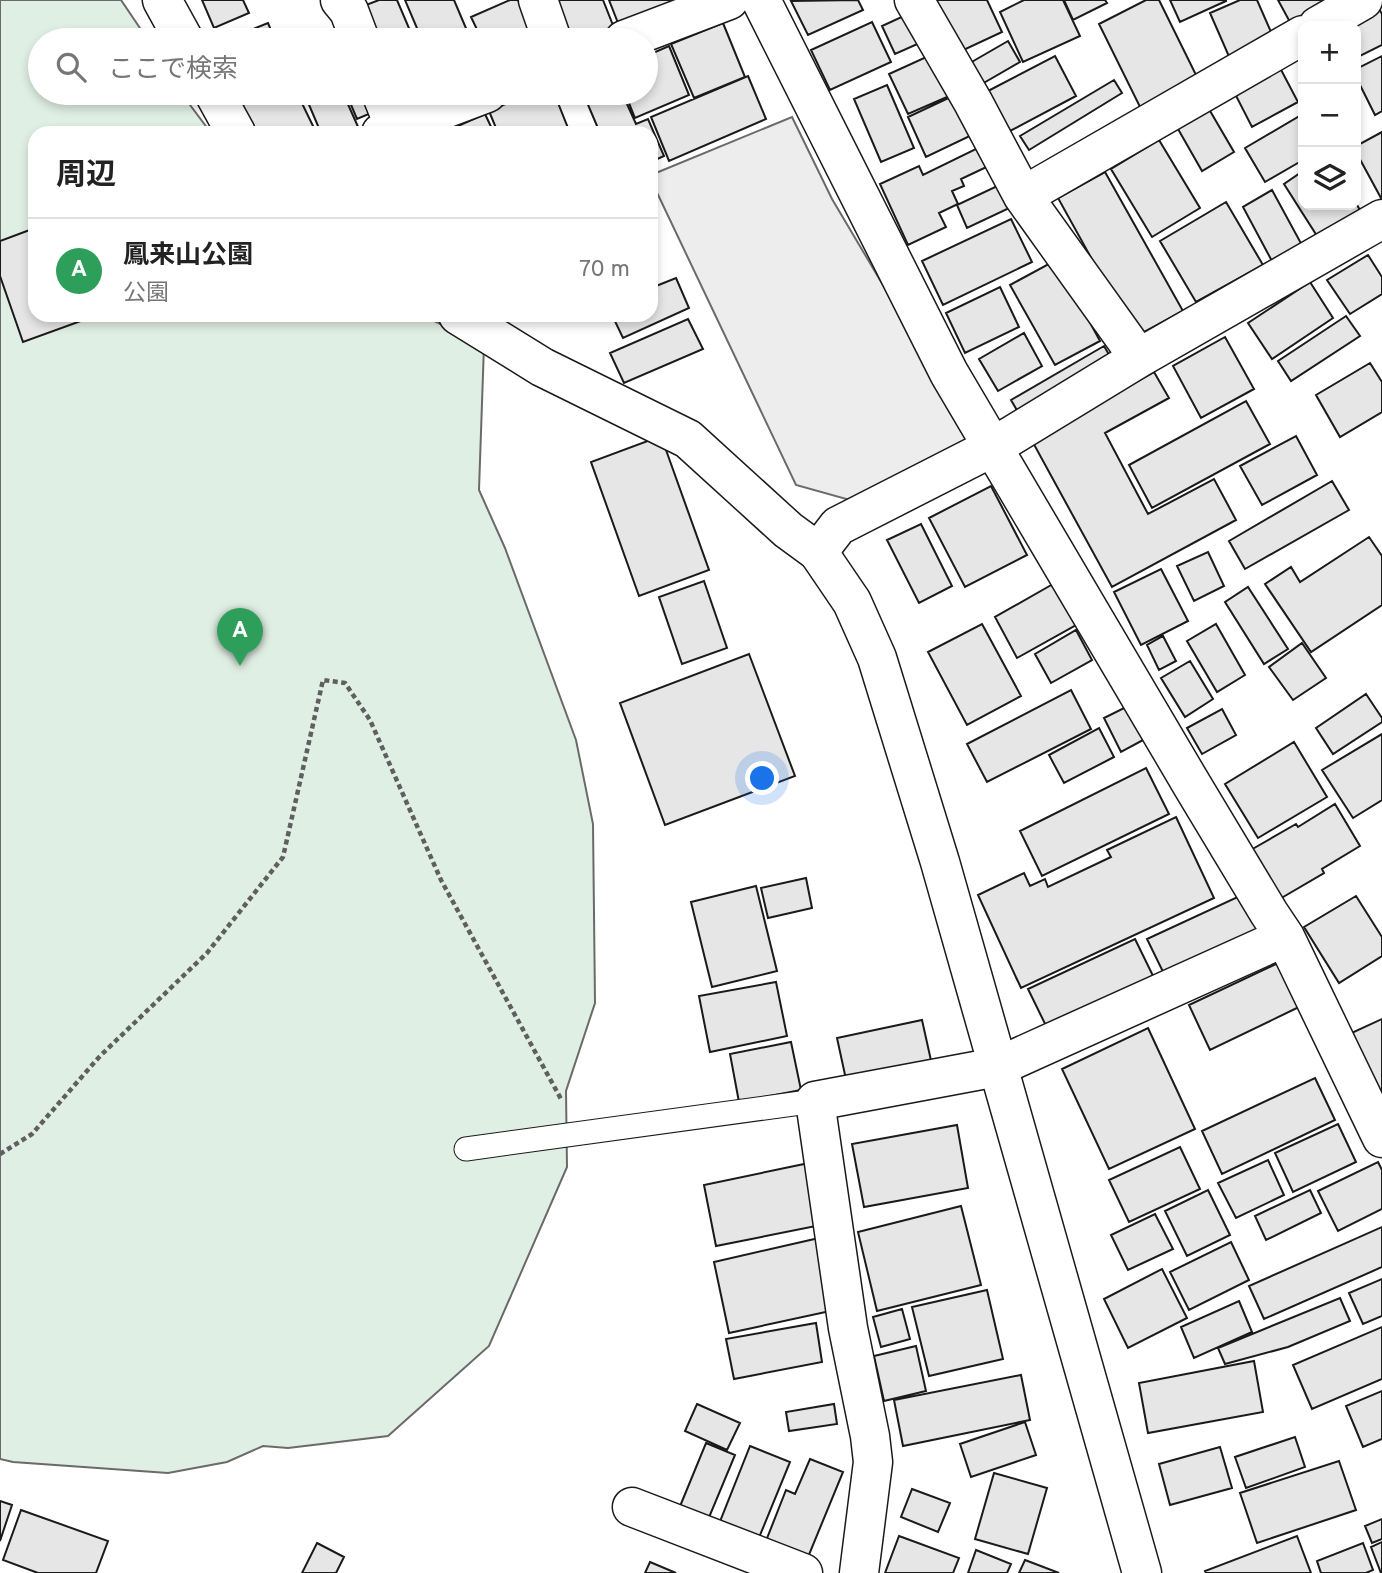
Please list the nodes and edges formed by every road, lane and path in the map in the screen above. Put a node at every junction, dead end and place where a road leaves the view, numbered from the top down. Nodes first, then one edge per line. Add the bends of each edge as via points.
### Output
1 (162, 0) edge
2 (340, 0) edge
3 (538, 0) edge
4 (729, 0) edge
5 (761, 0) edge
6 (914, 0) edge
7 (1363, 0) edge
8 (1327, 21) edge
9 (177, 28) edge
10 (355, 28) edge
11 (548, 28) edge
12 (656, 28) edge
13 (1298, 37) edge
14 (221, 105) edge
15 (383, 105) edge
16 (455, 105) edge
17 (232, 126) edge
18 (387, 126) edge
19 (399, 126) edge
20 (1023, 196) junction
21 (1382, 219) edge
22 (469, 322) edge
23 (1139, 358) junction
24 (993, 447) junction
25 (818, 552) junction
26 (1285, 937) junction
27 (997, 1067) junction
28 (816, 1101) junction
29 (580, 1133) junction
30 (1382, 1138) edge
31 (466, 1149) dead end
32 (0, 1154) edge
33 (632, 1507) dead end
34 (803, 1573) edge
35 (859, 1573) edge
36 (1142, 1573) edge

1 - 9 street
2 - 10 street
3 - 11 street
4 - 12 street
5 - 24 street via 949,373
6 - 20 street
7 - 8 street
13 - 20 street
14 - 17 street
15 - 18 street
16 - 19 street
20 - 23 street
21 - 23 street
22 - 25 street via 542,367 688,439
23 - 24 street
24 - 25 street via 838,526
24 - 26 street
25 - 27 street via 852,603 877,658
26 - 27 street
26 - 30 street
27 - 28 street
27 - 36 street
28 - 29 lane
28 - 35 street via 848,1328 873,1462
29 - 31 lane
29 - 32 path via 440,880 370,720 345,683 323,680 283,857 207,953 100,1056 32,1134
33 - 34 street

